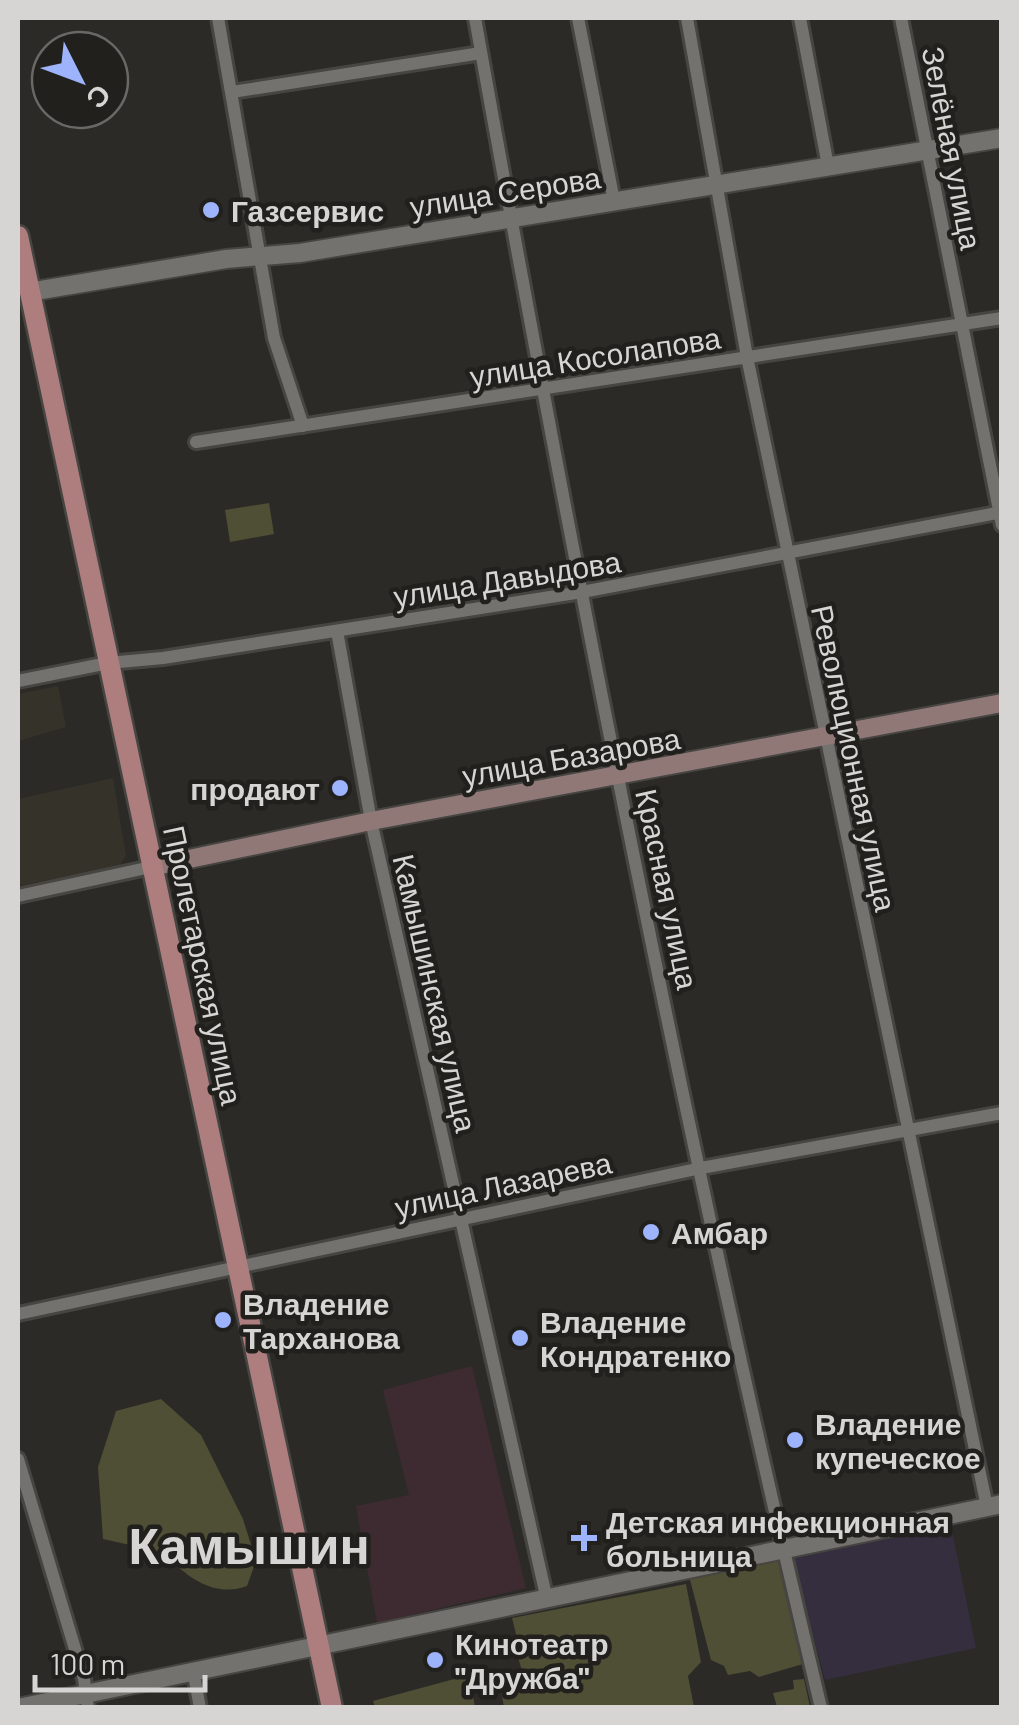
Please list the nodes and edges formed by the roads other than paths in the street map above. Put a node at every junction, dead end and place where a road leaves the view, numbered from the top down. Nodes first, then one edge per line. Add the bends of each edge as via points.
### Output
1 (218, 18) edge
2 (475, 18) edge
3 (578, 18) edge
4 (687, 18) edge
5 (800, 18) edge
6 (901, 18) edge
7 (481, 54) junction
8 (232, 92) junction
9 (1002, 138) edge
10 (929, 150) junction
11 (828, 166) junction
12 (718, 184) junction
13 (614, 202) junction
14 (512, 218) junction
15 (18, 236) edge
16 (260, 256) junction
17 (24, 293) edge
18 (1002, 318) edge
19 (961, 323) junction
20 (747, 357) junction
21 (541, 391) junction
22 (303, 426) junction
23 (196, 442) dead end
24 (1001, 517) edge
25 (788, 556) junction
26 (582, 592) junction
27 (337, 631) junction
28 (108, 663) junction
29 (18, 680) edge
30 (1002, 703) edge
31 (824, 737) junction
32 (619, 775) junction
33 (371, 821) junction
34 (151, 868) junction
35 (18, 896) edge
36 (1002, 1112) edge
37 (908, 1132) junction
38 (702, 1168) junction
39 (462, 1218) junction
40 (240, 1266) junction
41 (18, 1314) edge
42 (18, 1459) edge
43 (994, 1506) edge
44 (785, 1550) junction
45 (547, 1600) junction
46 (317, 1644) junction
47 (193, 1670) junction
48 (87, 1700) edge
49 (18, 1708) edge
50 (200, 1708) edge
51 (332, 1708) edge
52 (821, 1708) edge

1 - 8 street
2 - 7 street, Красная улица
3 - 13 street
4 - 12 street, Революционная улица
5 - 11 street
6 - 10 street, Зелёная улица
7 - 8 street
7 - 14 street, Красная улица
8 - 16 street
9 - 10 street, улица Серова
10 - 11 street, улица Серова
10 - 19 street, Зелёная улица
11 - 12 street, улица Серова
12 - 13 street, улица Серова
12 - 20 street, Революционная улица
13 - 14 street, улица Серова
14 - 16 street, улица Серова
14 - 21 street, Красная улица
15 - 17 main road, Пролетарская улица
16 - 17 street, улица Серова
16 - 22 street via 274,338
17 - 28 main road, Пролетарская улица
18 - 19 street, улица Косолапова
19 - 20 street, улица Косолапова
19 - 24 street, Зелёная улица
20 - 21 street, улица Косолапова
20 - 25 street, Революционная улица
21 - 22 street, улица Косолапова
21 - 26 street, Красная улица
22 - 23 street, улица Косолапова
24 - 25 street, улица Давыдова
25 - 26 street, улица Давыдова
25 - 31 street, Революционная улица
26 - 27 street, улица Давыдова
26 - 32 street, Красная улица
27 - 28 street, улица Давыдова
27 - 33 street, Камышинская улица
28 - 29 street, улица Давыдова
28 - 34 main road, Пролетарская улица
30 - 31 main road, улица Базарова
31 - 32 main road, улица Базарова
31 - 37 street, Революционная улица
32 - 33 main road, улица Базарова
32 - 38 street, Красная улица
33 - 34 main road, улица Базарова
33 - 39 street, Камышинская улица
34 - 35 street
34 - 40 main road, Пролетарская улица
36 - 37 street, улица Лазарева
37 - 38 street, улица Лазарева
37 - 43 street, Революционная улица
38 - 39 street, улица Лазарева
38 - 44 street, Красная улица
39 - 40 street, улица Лазарева
39 - 45 street, Камышинская улица
40 - 41 street, улица Лазарева
40 - 46 main road, Пролетарская улица
42 - 48 street
43 - 44 street
44 - 45 street
44 - 52 street, Красная улица
45 - 46 street
46 - 47 street
46 - 51 main road, Пролетарская улица
47 - 48 street
47 - 50 street
48 - 49 street

